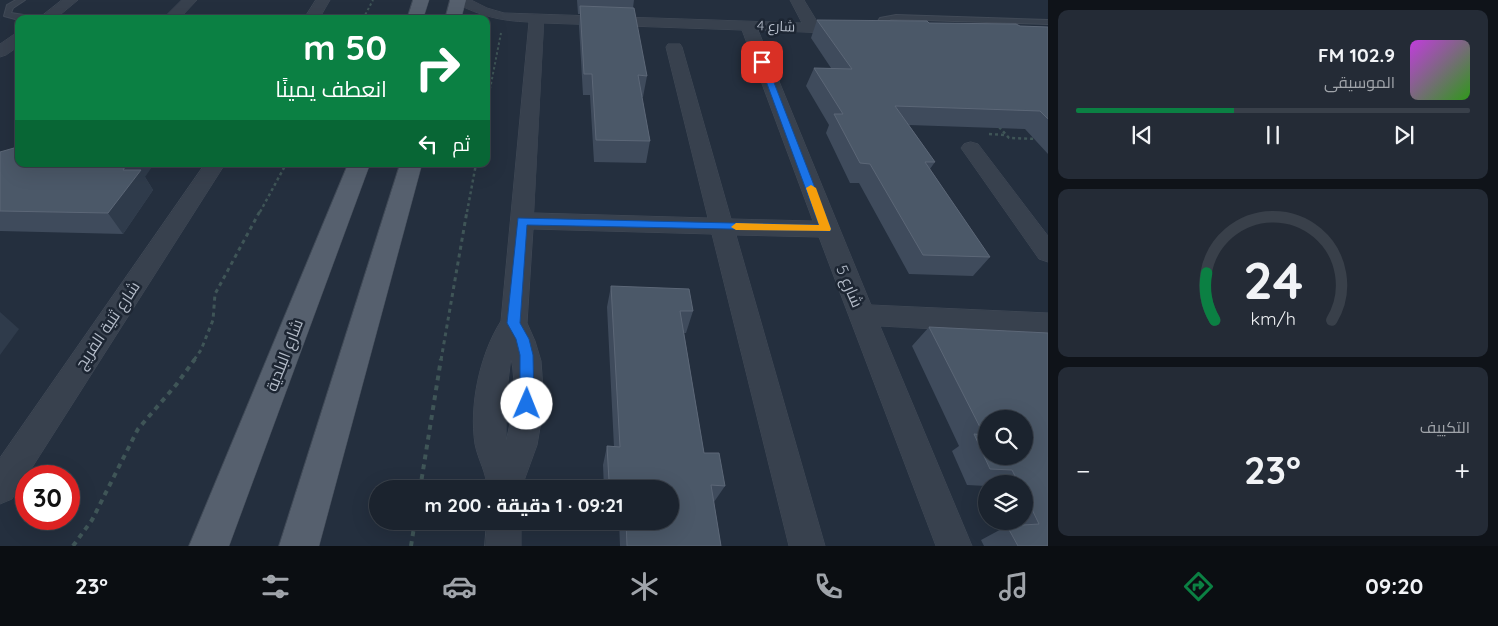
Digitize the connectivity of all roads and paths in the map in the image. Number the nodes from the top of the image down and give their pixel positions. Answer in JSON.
{"nodes":[{"id":1,"x":21,"y":0,"type":"edge"},
{"id":2,"x":71,"y":0,"type":"edge"},
{"id":3,"x":190,"y":0,"type":"edge"},
{"id":4,"x":323,"y":0,"type":"edge"},
{"id":5,"x":373,"y":0,"type":"edge"},
{"id":6,"x":421,"y":0,"type":"edge"},
{"id":7,"x":459,"y":0,"type":"edge"},
{"id":8,"x":527,"y":0,"type":"edge"},
{"id":9,"x":797,"y":0,"type":"edge"},
{"id":10,"x":50,"y":15,"type":"edge"},
{"id":11,"x":174,"y":15,"type":"edge"},
{"id":12,"x":314,"y":15,"type":"edge"},
{"id":13,"x":365,"y":15,"type":"edge"},
{"id":14,"x":416,"y":15,"type":"edge"},
{"id":15,"x":454,"y":15,"type":"edge"},
{"id":16,"x":15,"y":17,"type":"edge"},
{"id":17,"x":504,"y":17,"type":"junction"},
{"id":18,"x":532,"y":18,"type":"junction"},
{"id":19,"x":490,"y":21,"type":"edge"},
{"id":20,"x":1048,"y":22,"type":"edge"},
{"id":21,"x":748,"y":25,"type":"junction"},
{"id":22,"x":812,"y":27,"type":"junction"},
{"id":23,"x":884,"y":30,"type":"junction"},
{"id":24,"x":1048,"y":36,"type":"edge"},
{"id":25,"x":15,"y":41,"type":"edge"},
{"id":26,"x":674,"y":47,"type":"dead end"},
{"id":27,"x":1,"y":50,"type":"edge"},
{"id":28,"x":490,"y":89,"type":"edge"},
{"id":29,"x":999,"y":127,"type":"edge"},
{"id":30,"x":1038,"y":139,"type":"dead end"},
{"id":31,"x":970,"y":148,"type":"dead end"},
{"id":32,"x":213,"y":167,"type":"edge"},
{"id":33,"x":284,"y":167,"type":"edge"},
{"id":34,"x":357,"y":167,"type":"edge"},
{"id":35,"x":410,"y":167,"type":"edge"},
{"id":36,"x":475,"y":167,"type":"edge"},
{"id":37,"x":522,"y":221,"type":"junction"},
{"id":38,"x":722,"y":226,"type":"junction"},
{"id":39,"x":826,"y":229,"type":"junction"},
{"id":40,"x":1048,"y":253,"type":"edge"},
{"id":41,"x":863,"y":315,"type":"junction"},
{"id":42,"x":1048,"y":324,"type":"edge"},
{"id":43,"x":421,"y":480,"type":"edge"},
{"id":44,"x":507,"y":480,"type":"edge"},
{"id":45,"x":0,"y":487,"type":"edge"},
{"id":46,"x":414,"y":530,"type":"edge"},
{"id":47,"x":504,"y":530,"type":"edge"},
{"id":48,"x":73,"y":546,"type":"edge"},
{"id":49,"x":209,"y":546,"type":"edge"},
{"id":50,"x":300,"y":546,"type":"edge"},
{"id":51,"x":411,"y":546,"type":"edge"},
{"id":52,"x":503,"y":546,"type":"edge"},
{"id":53,"x":807,"y":546,"type":"edge"},
{"id":54,"x":954,"y":546,"type":"edge"}],
"edges":[{"from":1,"to":16,"type":"lane"},
{"from":2,"to":10,"type":"street"},
{"from":3,"to":11,"type":"street"},
{"from":4,"to":12,"type":"street"},
{"from":5,"to":13,"type":"path"},
{"from":6,"to":14,"type":"main road"},
{"from":7,"to":15,"type":"main road"},
{"from":7,"to":17,"type":"street","name":"شارع 4"},
{"from":8,"to":18,"type":"street"},
{"from":9,"to":22,"type":"street"},
{"from":17,"to":18,"type":"street","name":"شارع 4"},
{"from":17,"to":19,"type":"street","name":"شارع 4"},
{"from":17,"to":28,"type":"path"},
{"from":18,"to":21,"type":"street","name":"شارع 4"},
{"from":18,"to":37,"type":"street"},
{"from":20,"to":23,"type":"lane"},
{"from":21,"to":22,"type":"street","name":"شارع 4"},
{"from":21,"to":39,"type":"street","name":"شارع 5"},
{"from":22,"to":23,"type":"street","name":"شارع 4"},
{"from":23,"to":24,"type":"street","name":"شارع 4"},
{"from":25,"to":27,"type":"street"},
{"from":26,"to":38,"type":"street"},
{"from":29,"to":30,"type":"path"},
{"from":31,"to":40,"type":"street"},
{"from":32,"to":45,"type":"street","name":"شارع ثنية الفريج"},
{"from":33,"to":48,"type":"path"},
{"from":34,"to":49,"type":"main road","name":"شارع البلدية"},
{"from":35,"to":50,"type":"main road"},
{"from":36,"to":43,"type":"path"},
{"from":37,"to":38,"type":"street"},
{"from":37,"to":44,"type":"street"},
{"from":38,"to":39,"type":"street"},
{"from":38,"to":53,"type":"street"},
{"from":39,"to":41,"type":"street","name":"شارع 5"},
{"from":41,"to":42,"type":"street"},
{"from":41,"to":54,"type":"street","name":"شارع 5"},
{"from":46,"to":51,"type":"path"},
{"from":47,"to":52,"type":"street"}]}
